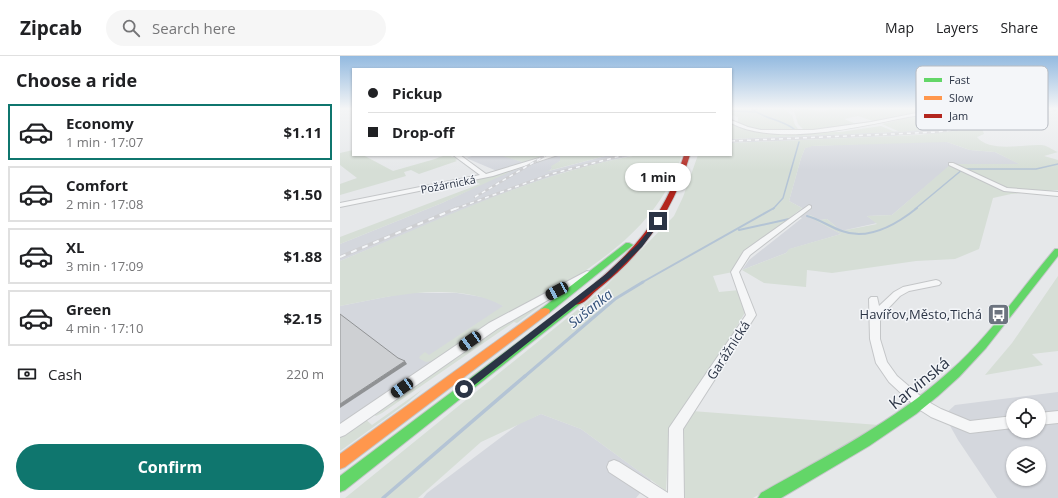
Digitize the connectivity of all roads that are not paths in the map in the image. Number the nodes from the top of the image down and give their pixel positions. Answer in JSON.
{"nodes":[{"id":1,"x":745,"y":129,"type":"edge"},
{"id":2,"x":842,"y":129,"type":"edge"},
{"id":3,"x":552,"y":156,"type":"edge"},
{"id":4,"x":687,"y":156,"type":"edge"},
{"id":5,"x":460,"y":157,"type":"edge"},
{"id":6,"x":953,"y":165,"type":"dead end"},
{"id":7,"x":484,"y":175,"type":"junction"},
{"id":8,"x":1058,"y":194,"type":"edge"},
{"id":9,"x":340,"y":205,"type":"edge"},
{"id":10,"x":809,"y":207,"type":"dead end"},
{"id":11,"x":666,"y":208,"type":"junction"},
{"id":12,"x":1058,"y":251,"type":"edge"},
{"id":13,"x":620,"y":253,"type":"junction"},
{"id":14,"x":936,"y":283,"type":"dead end"},
{"id":15,"x":874,"y":298,"type":"dead end"},
{"id":16,"x":874,"y":317,"type":"junction"},
{"id":17,"x":921,"y":404,"type":"junction"},
{"id":18,"x":1058,"y":417,"type":"edge"},
{"id":19,"x":1046,"y":418,"type":"edge"},
{"id":20,"x":1006,"y":423,"type":"edge"},
{"id":21,"x":340,"y":431,"type":"edge"},
{"id":22,"x":340,"y":462,"type":"edge"},
{"id":23,"x":614,"y":467,"type":"dead end"},
{"id":24,"x":340,"y":485,"type":"edge"},
{"id":25,"x":663,"y":498,"type":"edge"},
{"id":26,"x":676,"y":498,"type":"edge"},
{"id":27,"x":766,"y":498,"type":"edge"}],
"edges":[{"from":1,"to":2,"type":"street"},
{"from":3,"to":7,"type":"street","name":"Požárnická"},
{"from":4,"to":11,"type":"main road"},
{"from":5,"to":7,"type":"street"},
{"from":6,"to":8,"type":"street"},
{"from":7,"to":9,"type":"street","name":"Požárnická"},
{"from":10,"to":26,"type":"street","name":"Garážnická"},
{"from":11,"to":13,"type":"main road"},
{"from":11,"to":24,"type":"main road"},
{"from":12,"to":17,"type":"main road","name":"Karvinská"},
{"from":13,"to":21,"type":"street"},
{"from":13,"to":22,"type":"main road"},
{"from":14,"to":16,"type":"street"},
{"from":15,"to":16,"type":"street"},
{"from":16,"to":17,"type":"street"},
{"from":17,"to":20,"type":"street"},
{"from":17,"to":27,"type":"main road","name":"Karvinská"},
{"from":18,"to":19,"type":"street"},
{"from":23,"to":25,"type":"street"}]}
